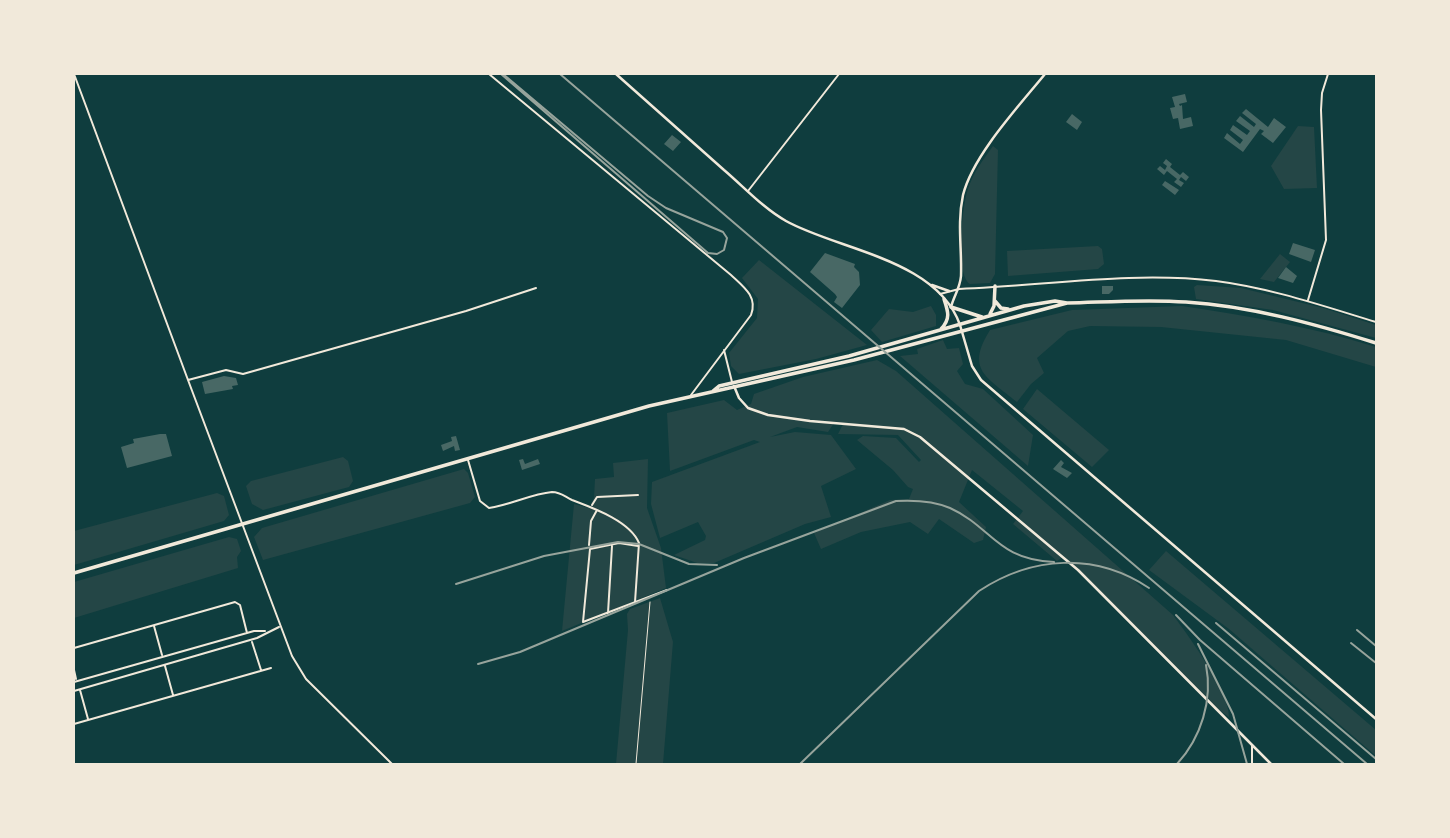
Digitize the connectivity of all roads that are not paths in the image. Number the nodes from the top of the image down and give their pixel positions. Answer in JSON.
{"nodes":[{"id":1,"x":74,"y":74,"type":"edge"},
{"id":2,"x":489,"y":74,"type":"edge"},
{"id":3,"x":617,"y":74,"type":"edge"},
{"id":4,"x":839,"y":74,"type":"edge"},
{"id":5,"x":1045,"y":74,"type":"edge"},
{"id":6,"x":1328,"y":74,"type":"edge"},
{"id":7,"x":1366,"y":74,"type":"edge"},
{"id":8,"x":1377,"y":74,"type":"edge"},
{"id":9,"x":748,"y":191,"type":"junction"},
{"id":10,"x":925,"y":282,"type":"junction"},
{"id":11,"x":995,"y":286,"type":"junction"},
{"id":12,"x":537,"y":289,"type":"dead end"},
{"id":13,"x":959,"y":289,"type":"junction"},
{"id":14,"x":948,"y":291,"type":"junction"},
{"id":15,"x":939,"y":295,"type":"junction"},
{"id":16,"x":944,"y":299,"type":"junction"},
{"id":17,"x":994,"y":299,"type":"junction"},
{"id":18,"x":1308,"y":301,"type":"junction"},
{"id":19,"x":1067,"y":303,"type":"junction"},
{"id":20,"x":951,"y":307,"type":"junction"},
{"id":21,"x":1014,"y":309,"type":"junction"},
{"id":22,"x":987,"y":316,"type":"junction"},
{"id":23,"x":1377,"y":322,"type":"edge"},
{"id":24,"x":960,"y":325,"type":"junction"},
{"id":25,"x":939,"y":331,"type":"junction"},
{"id":26,"x":962,"y":331,"type":"junction"},
{"id":27,"x":909,"y":343,"type":"junction"},
{"id":28,"x":1377,"y":343,"type":"edge"},
{"id":29,"x":724,"y":349,"type":"junction"},
{"id":30,"x":188,"y":380,"type":"junction"},
{"id":31,"x":733,"y":383,"type":"junction"},
{"id":32,"x":735,"y":389,"type":"junction"},
{"id":33,"x":713,"y":391,"type":"junction"},
{"id":34,"x":689,"y":396,"type":"junction"},
{"id":35,"x":467,"y":459,"type":"junction"},
{"id":36,"x":638,"y":495,"type":"dead end"},
{"id":37,"x":592,"y":506,"type":"junction"},
{"id":38,"x":598,"y":509,"type":"junction"},
{"id":39,"x":243,"y":523,"type":"junction"},
{"id":40,"x":589,"y":545,"type":"dead end"},
{"id":41,"x":612,"y":545,"type":"dead end"},
{"id":42,"x":639,"y":546,"type":"junction"},
{"id":43,"x":74,"y":573,"type":"edge"},
{"id":44,"x":667,"y":590,"type":"dead end"},
{"id":45,"x":635,"y":602,"type":"junction"},
{"id":46,"x":650,"y":602,"type":"dead end"},
{"id":47,"x":608,"y":613,"type":"junction"},
{"id":48,"x":154,"y":625,"type":"junction"},
{"id":49,"x":281,"y":626,"type":"junction"},
{"id":50,"x":266,"y":632,"type":"junction"},
{"id":51,"x":247,"y":633,"type":"junction"},
{"id":52,"x":251,"y":640,"type":"junction"},
{"id":53,"x":74,"y":648,"type":"edge"},
{"id":54,"x":162,"y":656,"type":"junction"},
{"id":55,"x":165,"y":664,"type":"junction"},
{"id":56,"x":271,"y":668,"type":"dead end"},
{"id":57,"x":74,"y":670,"type":"edge"},
{"id":58,"x":261,"y":671,"type":"junction"},
{"id":59,"x":75,"y":682,"type":"edge"},
{"id":60,"x":79,"y":689,"type":"junction"},
{"id":61,"x":74,"y":691,"type":"edge"},
{"id":62,"x":173,"y":696,"type":"junction"},
{"id":63,"x":1377,"y":719,"type":"edge"},
{"id":64,"x":88,"y":720,"type":"junction"},
{"id":65,"x":74,"y":724,"type":"edge"},
{"id":66,"x":1252,"y":744,"type":"junction"},
{"id":67,"x":392,"y":765,"type":"edge"},
{"id":68,"x":636,"y":765,"type":"edge"},
{"id":69,"x":1252,"y":765,"type":"edge"},
{"id":70,"x":1271,"y":765,"type":"edge"}],
"edges":[{"from":1,"to":30,"type":"street"},
{"from":2,"to":29,"type":"street"},
{"from":3,"to":9,"type":"main road"},
{"from":4,"to":9,"type":"street"},
{"from":5,"to":13,"type":"main road"},
{"from":6,"to":18,"type":"street"},
{"from":7,"to":8,"type":"street"},
{"from":9,"to":10,"type":"main road"},
{"from":10,"to":14,"type":"main road"},
{"from":10,"to":15,"type":"main road"},
{"from":11,"to":13,"type":"street"},
{"from":11,"to":17,"type":"highway"},
{"from":11,"to":18,"type":"street"},
{"from":12,"to":30,"type":"street"},
{"from":13,"to":14,"type":"street"},
{"from":13,"to":20,"type":"main road"},
{"from":14,"to":15,"type":"street"},
{"from":15,"to":16,"type":"main road"},
{"from":16,"to":20,"type":"main road"},
{"from":16,"to":25,"type":"highway"},
{"from":17,"to":21,"type":"highway"},
{"from":17,"to":22,"type":"highway"},
{"from":18,"to":23,"type":"street"},
{"from":19,"to":21,"type":"highway"},
{"from":19,"to":26,"type":"highway"},
{"from":19,"to":28,"type":"highway"},
{"from":20,"to":22,"type":"highway"},
{"from":20,"to":24,"type":"main road"},
{"from":21,"to":22,"type":"highway"},
{"from":22,"to":24,"type":"highway"},
{"from":24,"to":25,"type":"highway"},
{"from":24,"to":26,"type":"main road"},
{"from":25,"to":27,"type":"highway"},
{"from":26,"to":27,"type":"highway"},
{"from":26,"to":63,"type":"main road"},
{"from":27,"to":31,"type":"highway"},
{"from":27,"to":32,"type":"highway"},
{"from":29,"to":31,"type":"street"},
{"from":29,"to":34,"type":"street"},
{"from":30,"to":39,"type":"street"},
{"from":31,"to":32,"type":"main road"},
{"from":31,"to":33,"type":"highway"},
{"from":32,"to":33,"type":"highway"},
{"from":32,"to":66,"type":"main road"},
{"from":33,"to":34,"type":"highway"},
{"from":34,"to":35,"type":"highway"},
{"from":35,"to":37,"type":"street"},
{"from":35,"to":39,"type":"highway"},
{"from":36,"to":37,"type":"street"},
{"from":37,"to":38,"type":"street"},
{"from":38,"to":40,"type":"street"},
{"from":38,"to":42,"type":"street"},
{"from":39,"to":43,"type":"highway"},
{"from":39,"to":49,"type":"street"},
{"from":41,"to":47,"type":"street"},
{"from":42,"to":45,"type":"street"},
{"from":42,"to":47,"type":"street"},
{"from":44,"to":45,"type":"street"},
{"from":45,"to":47,"type":"street"},
{"from":46,"to":68,"type":"lane"},
{"from":48,"to":51,"type":"street"},
{"from":48,"to":53,"type":"street"},
{"from":48,"to":54,"type":"street"},
{"from":49,"to":50,"type":"street"},
{"from":49,"to":67,"type":"street"},
{"from":50,"to":51,"type":"street"},
{"from":50,"to":52,"type":"street"},
{"from":51,"to":54,"type":"street"},
{"from":52,"to":55,"type":"street"},
{"from":52,"to":58,"type":"street"},
{"from":54,"to":59,"type":"street"},
{"from":55,"to":60,"type":"street"},
{"from":55,"to":62,"type":"street"},
{"from":56,"to":58,"type":"street"},
{"from":57,"to":59,"type":"street"},
{"from":58,"to":62,"type":"street"},
{"from":60,"to":61,"type":"street"},
{"from":60,"to":64,"type":"street"},
{"from":62,"to":64,"type":"street"},
{"from":64,"to":65,"type":"street"},
{"from":66,"to":69,"type":"street"},
{"from":66,"to":70,"type":"main road"}]}
